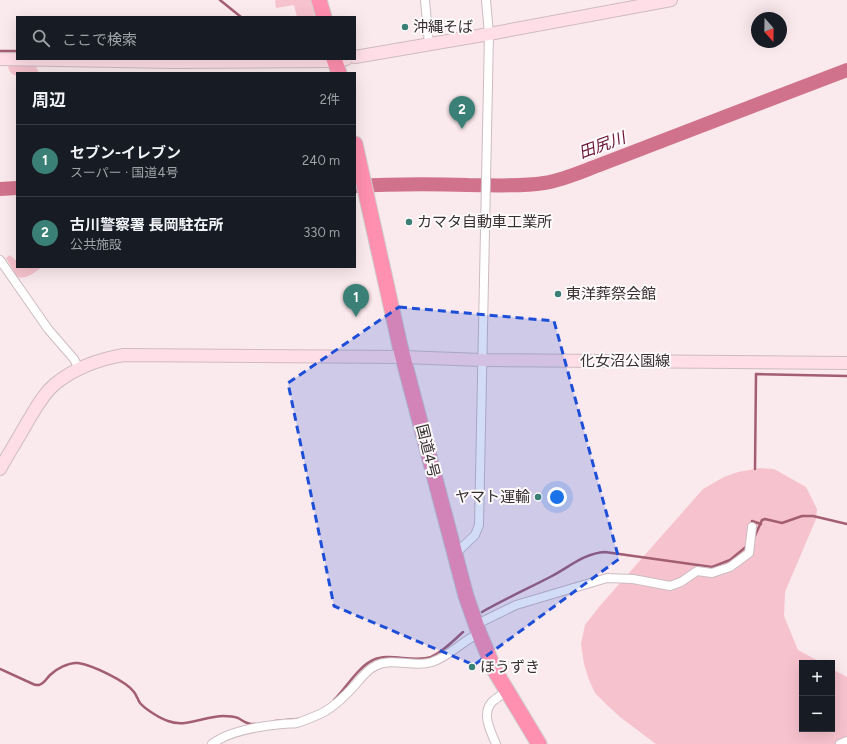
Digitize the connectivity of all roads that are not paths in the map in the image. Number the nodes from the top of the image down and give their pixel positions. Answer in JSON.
{"nodes":[{"id":1,"x":319,"y":0,"type":"edge"},
{"id":2,"x":425,"y":0,"type":"edge"},
{"id":3,"x":486,"y":0,"type":"edge"},
{"id":4,"x":671,"y":0,"type":"edge"},
{"id":5,"x":324,"y":16,"type":"edge"},
{"id":6,"x":489,"y":34,"type":"junction"},
{"id":7,"x":429,"y":45,"type":"junction"},
{"id":8,"x":356,"y":58,"type":"edge"},
{"id":9,"x":0,"y":60,"type":"edge"},
{"id":10,"x":338,"y":63,"type":"edge"},
{"id":11,"x":356,"y":149,"type":"edge"},
{"id":12,"x":0,"y":260,"type":"edge"},
{"id":13,"x":403,"y":357,"type":"junction"},
{"id":14,"x":482,"y":360,"type":"junction"},
{"id":15,"x":847,"y":363,"type":"edge"},
{"id":16,"x":79,"y":369,"type":"junction"},
{"id":17,"x":0,"y":469,"type":"edge"},
{"id":18,"x":752,"y":527,"type":"dead end"},
{"id":19,"x":454,"y":555,"type":"junction"},
{"id":20,"x":477,"y":629,"type":"junction"},
{"id":21,"x":507,"y":691,"type":"junction"},
{"id":22,"x":847,"y":741,"type":"edge"},
{"id":23,"x":212,"y":744,"type":"edge"},
{"id":24,"x":496,"y":744,"type":"edge"},
{"id":25,"x":539,"y":744,"type":"edge"},
{"id":26,"x":840,"y":744,"type":"edge"}],
"edges":[{"from":1,"to":5,"type":"highway"},
{"from":2,"to":7,"type":"street"},
{"from":3,"to":6,"type":"street"},
{"from":4,"to":6,"type":"street"},
{"from":6,"to":7,"type":"street"},
{"from":6,"to":14,"type":"street"},
{"from":7,"to":8,"type":"street"},
{"from":9,"to":10,"type":"street"},
{"from":11,"to":13,"type":"highway","name":"国道4号"},
{"from":12,"to":16,"type":"street"},
{"from":13,"to":14,"type":"street","name":"化女沼公園線"},
{"from":13,"to":16,"type":"street","name":"化女沼公園線"},
{"from":13,"to":19,"type":"highway","name":"国道4号"},
{"from":14,"to":15,"type":"street","name":"化女沼公園線"},
{"from":14,"to":19,"type":"street"},
{"from":16,"to":17,"type":"street","name":"化女沼公園線"},
{"from":18,"to":20,"type":"street"},
{"from":19,"to":20,"type":"highway","name":"国道4号"},
{"from":20,"to":21,"type":"highway","name":"国道4号"},
{"from":20,"to":23,"type":"street"},
{"from":21,"to":24,"type":"street"},
{"from":21,"to":25,"type":"highway","name":"国道4号"},
{"from":22,"to":26,"type":"street"}]}
